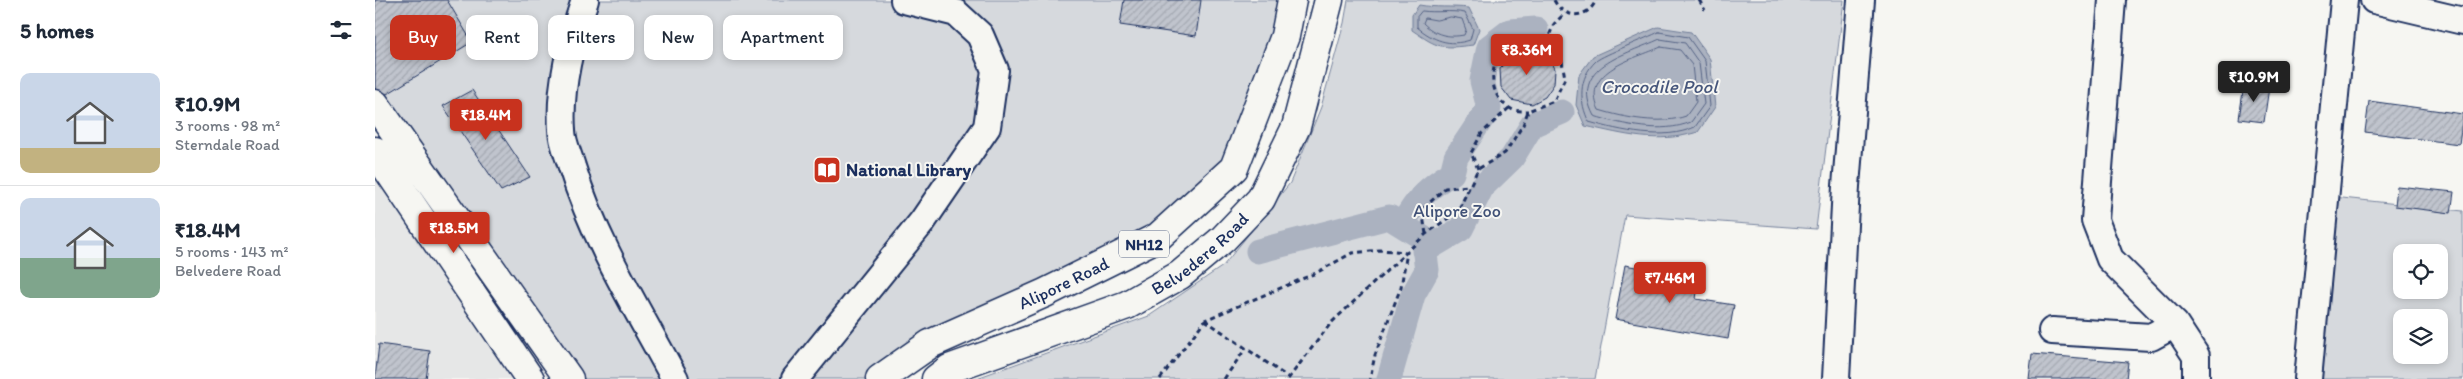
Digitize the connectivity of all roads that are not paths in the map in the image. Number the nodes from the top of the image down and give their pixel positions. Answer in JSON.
{"nodes":[{"id":1,"x":585,"y":0,"type":"edge"},
{"id":2,"x":905,"y":0,"type":"edge"},
{"id":3,"x":1292,"y":0,"type":"edge"},
{"id":4,"x":1329,"y":0,"type":"edge"},
{"id":5,"x":1861,"y":0,"type":"edge"},
{"id":6,"x":2112,"y":0,"type":"edge"},
{"id":7,"x":2344,"y":0,"type":"edge"},
{"id":8,"x":2374,"y":0,"type":"edge"},
{"id":9,"x":959,"y":6,"type":"edge"},
{"id":10,"x":2463,"y":21,"type":"edge"},
{"id":11,"x":375,"y":104,"type":"edge"},
{"id":12,"x":375,"y":151,"type":"edge"},
{"id":13,"x":2175,"y":324,"type":"junction"},
{"id":14,"x":2052,"y":330,"type":"dead end"},
{"id":15,"x":530,"y":379,"type":"edge"},
{"id":16,"x":569,"y":379,"type":"edge"},
{"id":17,"x":675,"y":379,"type":"edge"},
{"id":18,"x":795,"y":379,"type":"edge"},
{"id":19,"x":880,"y":379,"type":"edge"},
{"id":20,"x":936,"y":379,"type":"edge"},
{"id":21,"x":1836,"y":379,"type":"edge"},
{"id":22,"x":2196,"y":379,"type":"edge"},
{"id":23,"x":2308,"y":379,"type":"edge"}],
"edges":[{"from":1,"to":17,"type":"street"},
{"from":2,"to":9,"type":"street"},
{"from":3,"to":19,"type":"main road","name":"Alipore Road","number":"NH12"},
{"from":4,"to":20,"type":"main road","name":"Belvedere Road","number":"NH12"},
{"from":5,"to":21,"type":"street"},
{"from":6,"to":13,"type":"street"},
{"from":7,"to":23,"type":"street"},
{"from":8,"to":10,"type":"street"},
{"from":9,"to":18,"type":"street"},
{"from":11,"to":16,"type":"main road"},
{"from":12,"to":15,"type":"main road"},
{"from":13,"to":14,"type":"street"},
{"from":13,"to":22,"type":"street"}]}
